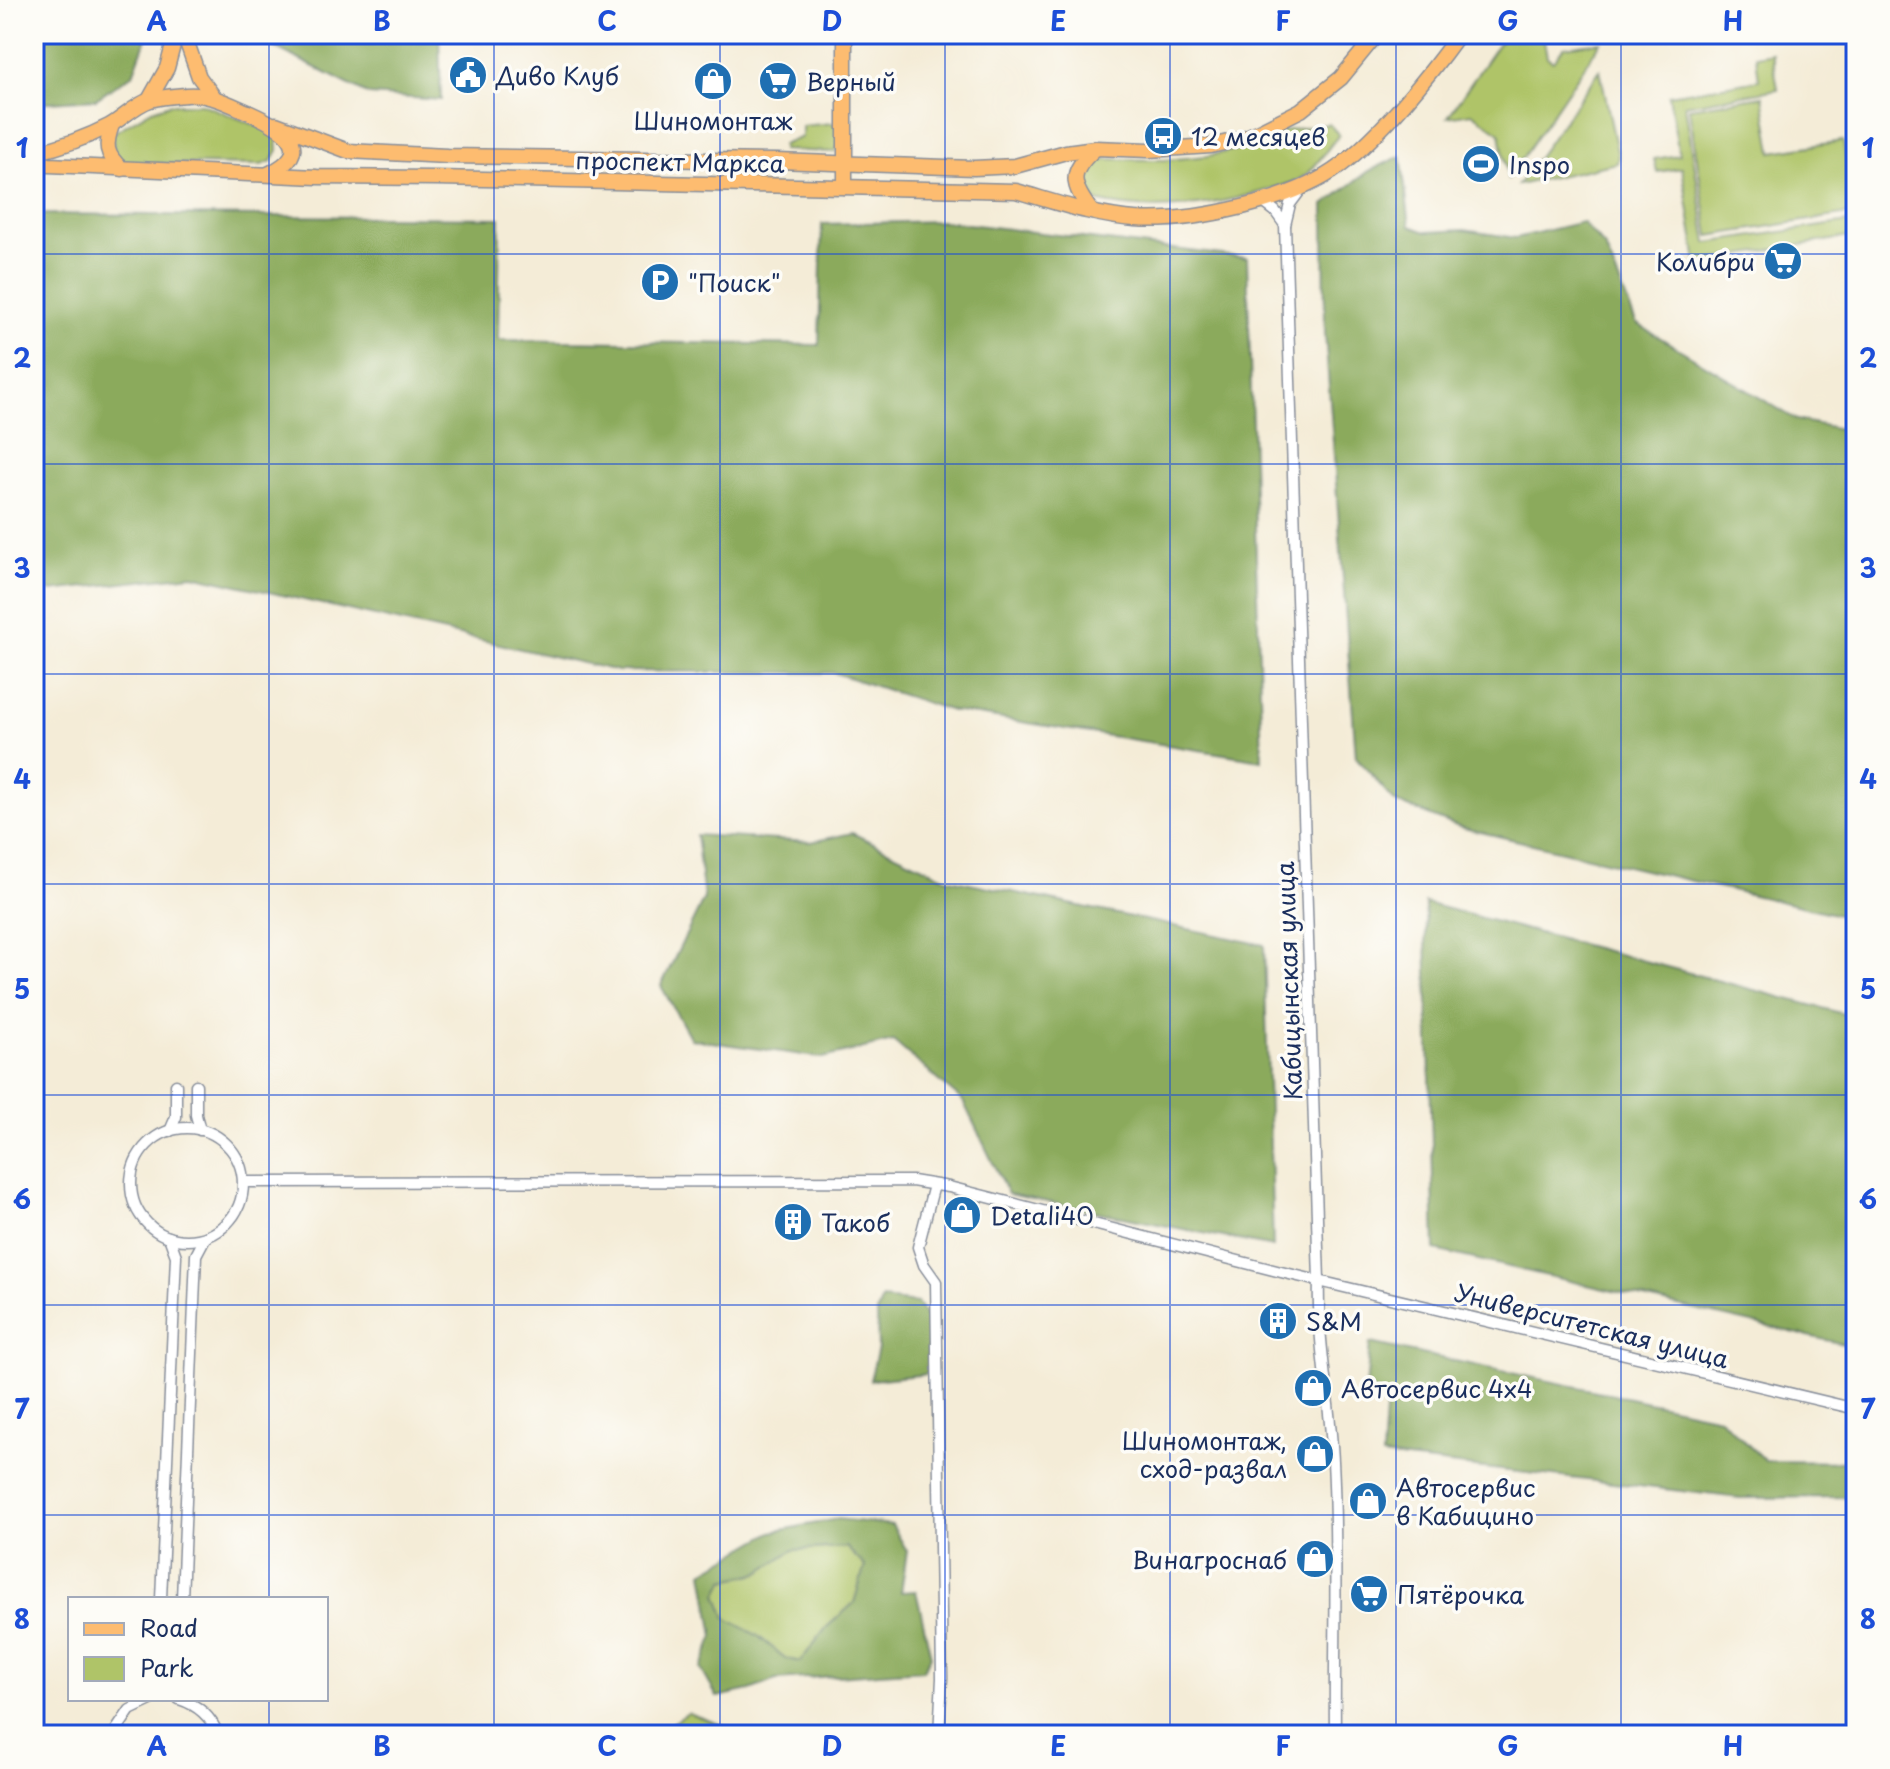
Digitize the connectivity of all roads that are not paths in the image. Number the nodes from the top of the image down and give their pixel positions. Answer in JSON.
{"nodes":[{"id":1,"x":176,"y":34,"type":"edge"},
{"id":2,"x":184,"y":34,"type":"edge"},
{"id":3,"x":845,"y":34,"type":"edge"},
{"id":4,"x":1377,"y":34,"type":"edge"},
{"id":5,"x":1459,"y":34,"type":"edge"},
{"id":6,"x":214,"y":97,"type":"junction"},
{"id":7,"x":149,"y":100,"type":"junction"},
{"id":8,"x":276,"y":124,"type":"junction"},
{"id":9,"x":112,"y":125,"type":"junction"},
{"id":10,"x":1095,"y":148,"type":"junction"},
{"id":11,"x":34,"y":153,"type":"edge"},
{"id":12,"x":34,"y":161,"type":"edge"},
{"id":13,"x":846,"y":163,"type":"junction"},
{"id":14,"x":122,"y":169,"type":"junction"},
{"id":15,"x":264,"y":176,"type":"junction"},
{"id":16,"x":845,"y":187,"type":"junction"},
{"id":17,"x":1302,"y":188,"type":"junction"},
{"id":18,"x":1262,"y":201,"type":"junction"},
{"id":19,"x":1092,"y":212,"type":"junction"},
{"id":20,"x":1285,"y":225,"type":"junction"},
{"id":21,"x":176,"y":1085,"type":"dead end"},
{"id":22,"x":196,"y":1085,"type":"dead end"},
{"id":23,"x":200,"y":1130,"type":"junction"},
{"id":24,"x":170,"y":1131,"type":"junction"},
{"id":25,"x":244,"y":1182,"type":"junction"},
{"id":26,"x":934,"y":1185,"type":"junction"},
{"id":27,"x":169,"y":1237,"type":"junction"},
{"id":28,"x":205,"y":1238,"type":"junction"},
{"id":29,"x":1319,"y":1280,"type":"junction"},
{"id":30,"x":1856,"y":1409,"type":"edge"},
{"id":31,"x":161,"y":1597,"type":"edge"},
{"id":32,"x":182,"y":1597,"type":"edge"},
{"id":33,"x":141,"y":1702,"type":"edge"},
{"id":34,"x":194,"y":1703,"type":"edge"},
{"id":35,"x":113,"y":1735,"type":"edge"},
{"id":36,"x":218,"y":1735,"type":"edge"},
{"id":37,"x":939,"y":1735,"type":"edge"},
{"id":38,"x":1335,"y":1735,"type":"edge"}],
"edges":[{"from":1,"to":7,"type":"main road"},
{"from":2,"to":6,"type":"main road"},
{"from":3,"to":13,"type":"main road"},
{"from":4,"to":10,"type":"main road","name":"проспект Маркса"},
{"from":5,"to":17,"type":"main road","name":"проспект Маркса"},
{"from":6,"to":7,"type":"main road"},
{"from":6,"to":8,"type":"main road","name":"проспект Маркса"},
{"from":7,"to":9,"type":"main road"},
{"from":8,"to":13,"type":"main road","name":"проспект Маркса"},
{"from":8,"to":15,"type":"main road"},
{"from":9,"to":11,"type":"main road"},
{"from":9,"to":14,"type":"main road"},
{"from":10,"to":13,"type":"main road","name":"проспект Маркса"},
{"from":10,"to":19,"type":"main road"},
{"from":12,"to":14,"type":"main road","name":"проспект Маркса"},
{"from":13,"to":16,"type":"main road"},
{"from":14,"to":15,"type":"main road","name":"проспект Маркса"},
{"from":15,"to":16,"type":"main road","name":"проспект Маркса"},
{"from":16,"to":19,"type":"main road","name":"проспект Маркса"},
{"from":17,"to":18,"type":"main road","name":"проспект Маркса"},
{"from":17,"to":20,"type":"street"},
{"from":18,"to":19,"type":"main road","name":"проспект Маркса"},
{"from":18,"to":20,"type":"street"},
{"from":20,"to":29,"type":"street","name":"Кабицынская улица"},
{"from":21,"to":24,"type":"street"},
{"from":22,"to":23,"type":"street"},
{"from":23,"to":24,"type":"street"},
{"from":23,"to":25,"type":"street"},
{"from":24,"to":27,"type":"street"},
{"from":25,"to":26,"type":"street","name":"Университетская улица"},
{"from":25,"to":28,"type":"street"},
{"from":26,"to":29,"type":"street","name":"Университетская улица"},
{"from":26,"to":37,"type":"street"},
{"from":27,"to":28,"type":"street"},
{"from":27,"to":31,"type":"street"},
{"from":28,"to":32,"type":"street"},
{"from":29,"to":30,"type":"street","name":"Университетская улица"},
{"from":29,"to":38,"type":"street","name":"Кабицынская улица"},
{"from":33,"to":35,"type":"street"},
{"from":34,"to":36,"type":"street"}]}
